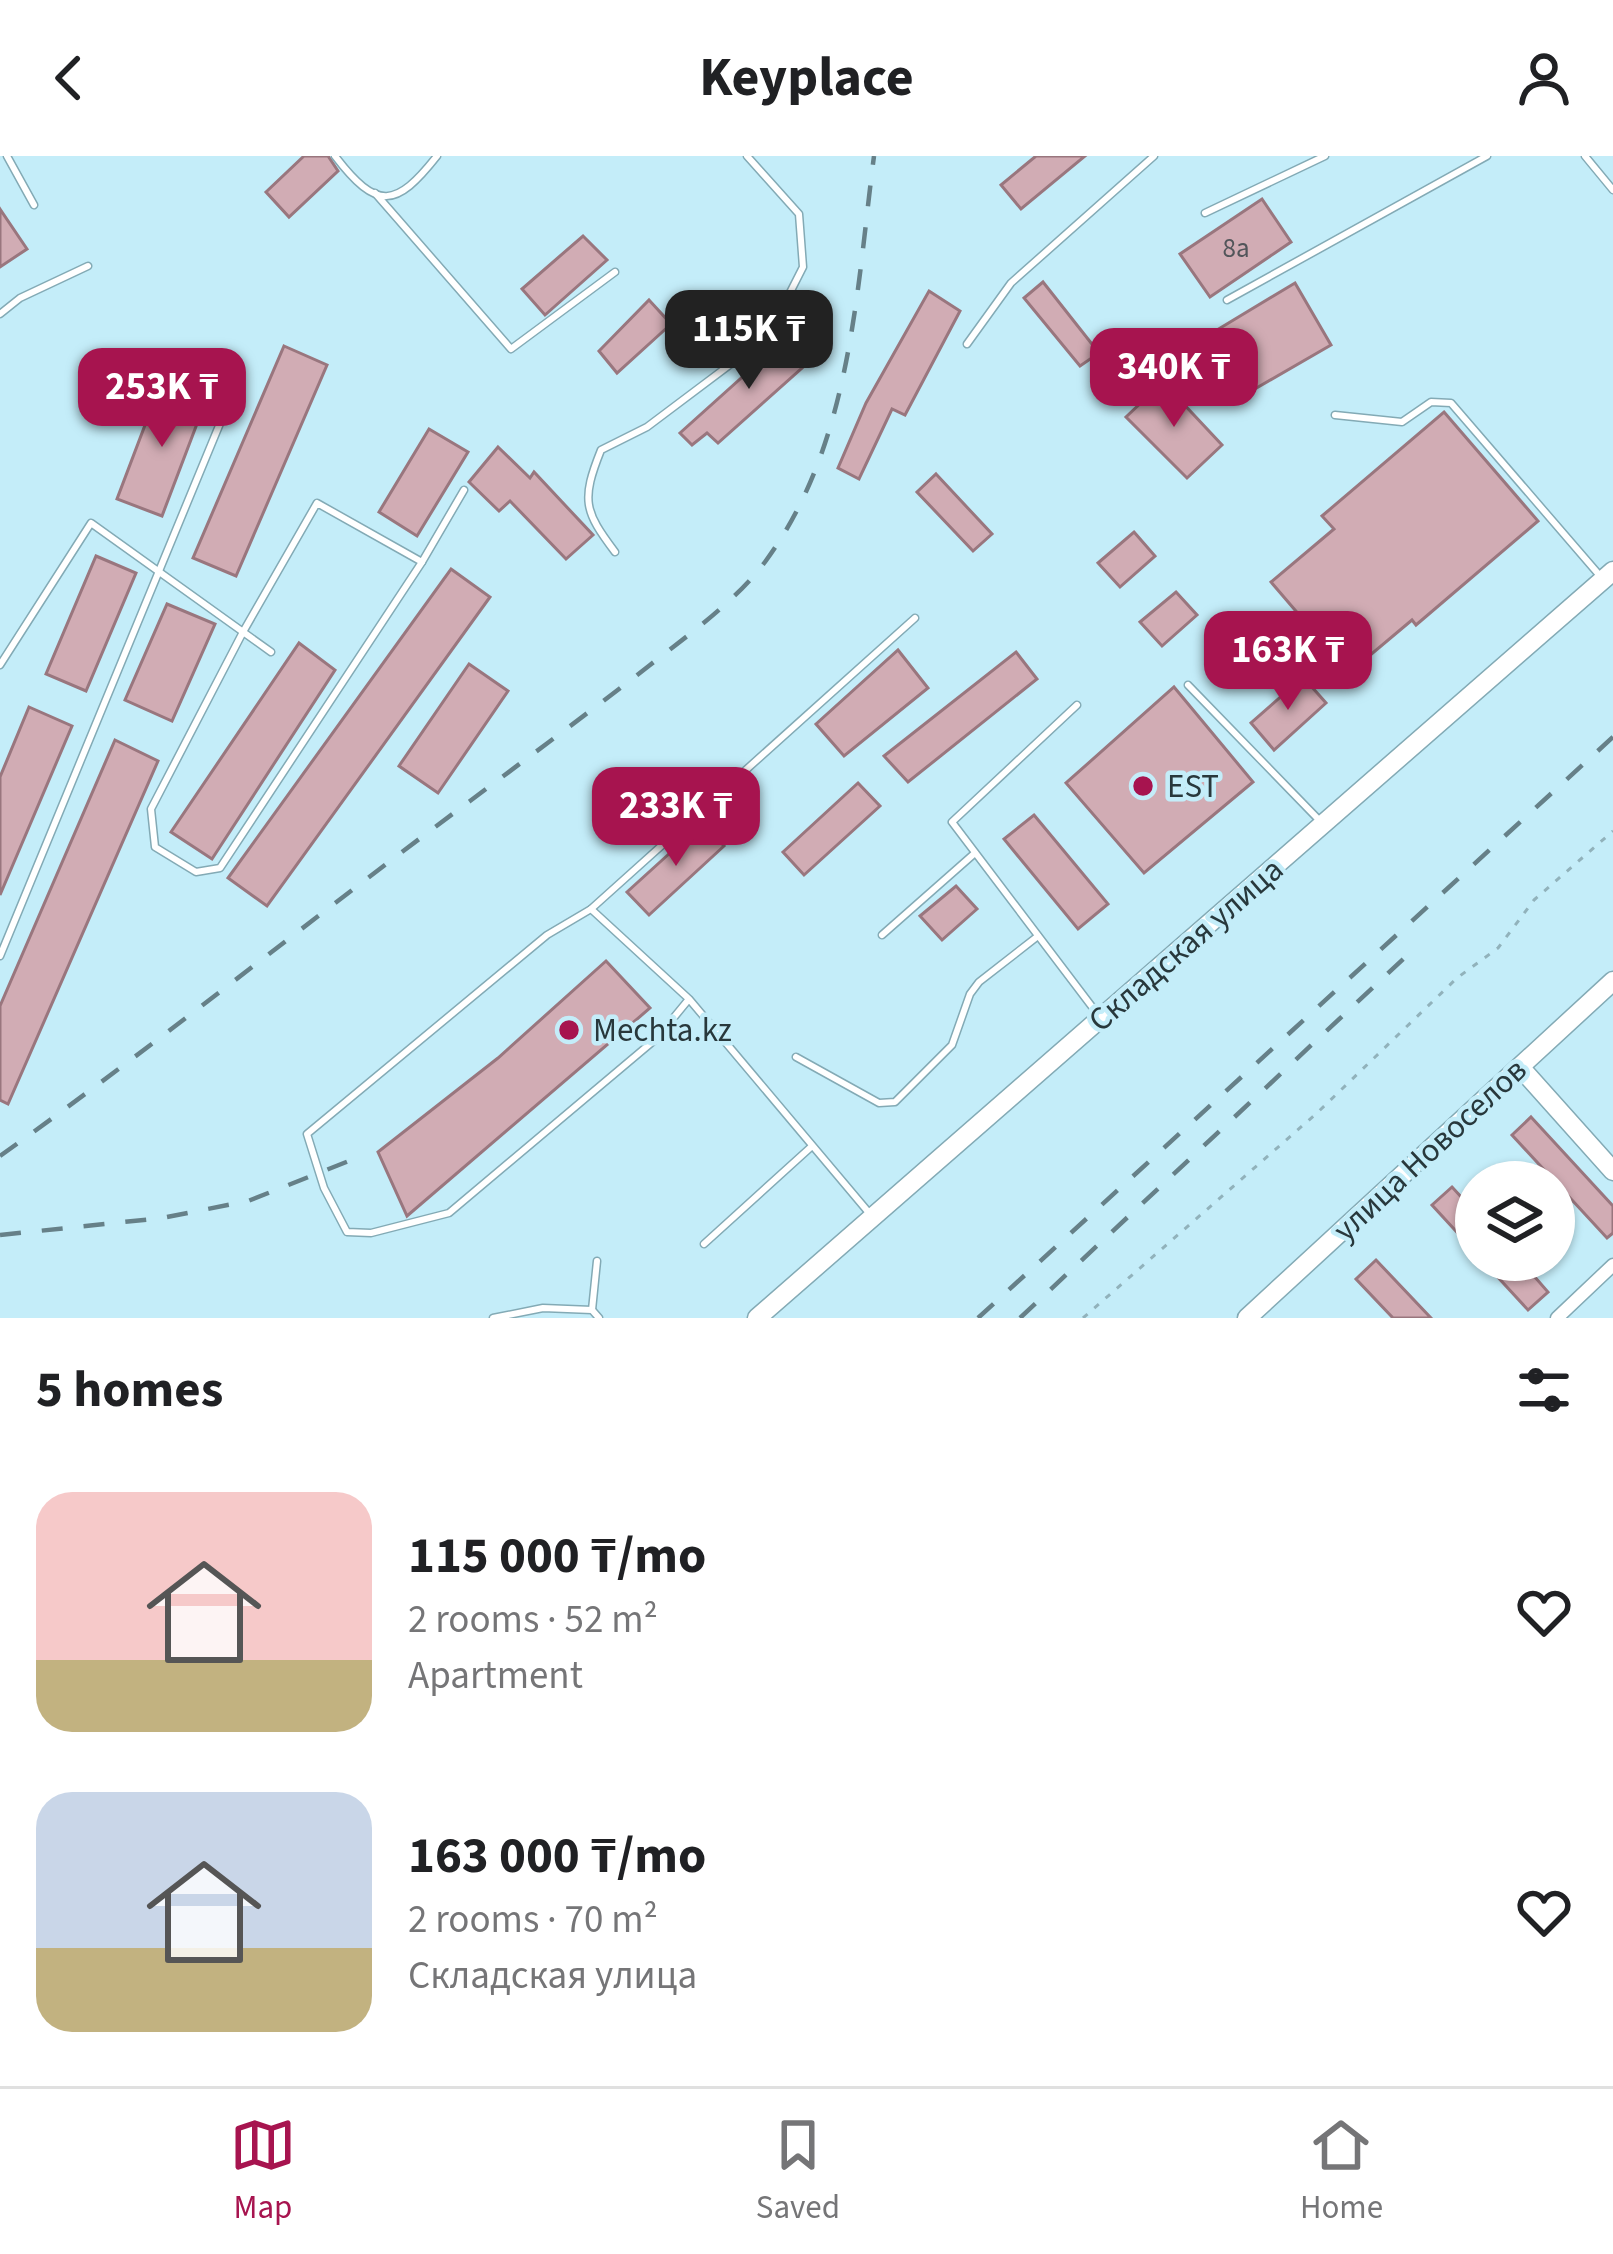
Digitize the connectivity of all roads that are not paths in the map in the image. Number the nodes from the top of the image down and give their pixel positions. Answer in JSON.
{"nodes":[{"id":1,"x":7,"y":156,"type":"edge"},
{"id":2,"x":335,"y":156,"type":"edge"},
{"id":3,"x":436,"y":156,"type":"edge"},
{"id":4,"x":747,"y":156,"type":"edge"},
{"id":5,"x":1154,"y":156,"type":"edge"},
{"id":6,"x":1325,"y":156,"type":"edge"},
{"id":7,"x":1487,"y":156,"type":"edge"},
{"id":8,"x":1586,"y":156,"type":"edge"},
{"id":9,"x":1613,"y":190,"type":"edge"},
{"id":10,"x":375,"y":193,"type":"junction"},
{"id":11,"x":34,"y":205,"type":"dead end"},
{"id":12,"x":1205,"y":213,"type":"dead end"},
{"id":13,"x":88,"y":266,"type":"dead end"},
{"id":14,"x":615,"y":272,"type":"dead end"},
{"id":15,"x":1227,"y":300,"type":"dead end"},
{"id":16,"x":0,"y":314,"type":"edge"},
{"id":17,"x":967,"y":344,"type":"dead end"},
{"id":18,"x":228,"y":404,"type":"dead end"},
{"id":19,"x":1335,"y":415,"type":"dead end"},
{"id":20,"x":464,"y":490,"type":"dead end"},
{"id":21,"x":615,"y":552,"type":"dead end"},
{"id":22,"x":422,"y":562,"type":"junction"},
{"id":23,"x":156,"y":570,"type":"junction"},
{"id":24,"x":1608,"y":575,"type":"edge"},
{"id":25,"x":915,"y":618,"type":"dead end"},
{"id":26,"x":243,"y":632,"type":"junction"},
{"id":27,"x":271,"y":652,"type":"dead end"},
{"id":28,"x":0,"y":665,"type":"edge"},
{"id":29,"x":1187,"y":685,"type":"dead end"},
{"id":30,"x":1077,"y":705,"type":"dead end"},
{"id":31,"x":1324,"y":825,"type":"junction"},
{"id":32,"x":975,"y":853,"type":"junction"},
{"id":33,"x":592,"y":909,"type":"junction"},
{"id":34,"x":882,"y":935,"type":"dead end"},
{"id":35,"x":1038,"y":936,"type":"junction"},
{"id":36,"x":0,"y":956,"type":"edge"},
{"id":37,"x":1613,"y":981,"type":"edge"},
{"id":38,"x":689,"y":999,"type":"junction"},
{"id":39,"x":1101,"y":1019,"type":"junction"},
{"id":40,"x":796,"y":1057,"type":"dead end"},
{"id":41,"x":1520,"y":1067,"type":"junction"},
{"id":42,"x":811,"y":1147,"type":"junction"},
{"id":43,"x":1613,"y":1171,"type":"edge"},
{"id":44,"x":873,"y":1216,"type":"junction"},
{"id":45,"x":704,"y":1244,"type":"dead end"},
{"id":46,"x":597,"y":1261,"type":"dead end"},
{"id":47,"x":1613,"y":1265,"type":"edge"},
{"id":48,"x":592,"y":1310,"type":"junction"},
{"id":49,"x":493,"y":1318,"type":"edge"},
{"id":50,"x":599,"y":1318,"type":"edge"},
{"id":51,"x":757,"y":1318,"type":"edge"},
{"id":52,"x":1247,"y":1318,"type":"edge"},
{"id":53,"x":1557,"y":1318,"type":"edge"}],
"edges":[{"from":1,"to":11,"type":"lane"},
{"from":2,"to":10,"type":"lane"},
{"from":3,"to":10,"type":"lane"},
{"from":4,"to":21,"type":"lane"},
{"from":5,"to":17,"type":"lane"},
{"from":6,"to":12,"type":"lane"},
{"from":7,"to":15,"type":"lane"},
{"from":8,"to":9,"type":"lane"},
{"from":10,"to":14,"type":"lane"},
{"from":13,"to":16,"type":"lane"},
{"from":18,"to":23,"type":"lane"},
{"from":19,"to":24,"type":"lane"},
{"from":20,"to":22,"type":"lane"},
{"from":22,"to":26,"type":"lane"},
{"from":22,"to":26,"type":"lane"},
{"from":23,"to":26,"type":"lane"},
{"from":23,"to":28,"type":"lane"},
{"from":23,"to":36,"type":"lane"},
{"from":24,"to":31,"type":"main road","name":"Складская улица"},
{"from":25,"to":33,"type":"lane"},
{"from":26,"to":27,"type":"lane"},
{"from":29,"to":31,"type":"lane"},
{"from":30,"to":32,"type":"lane"},
{"from":31,"to":39,"type":"main road","name":"Складская улица"},
{"from":32,"to":34,"type":"lane"},
{"from":32,"to":35,"type":"lane"},
{"from":33,"to":38,"type":"lane"},
{"from":33,"to":38,"type":"lane"},
{"from":35,"to":39,"type":"lane"},
{"from":35,"to":40,"type":"lane"},
{"from":37,"to":41,"type":"main road","name":"улица Новоселов"},
{"from":38,"to":42,"type":"lane"},
{"from":39,"to":44,"type":"main road","name":"Складская улица"},
{"from":41,"to":43,"type":"main road"},
{"from":41,"to":52,"type":"main road","name":"улица Новоселов"},
{"from":42,"to":44,"type":"lane"},
{"from":42,"to":45,"type":"lane"},
{"from":44,"to":51,"type":"main road","name":"Складская улица"},
{"from":46,"to":48,"type":"lane"},
{"from":47,"to":53,"type":"street"},
{"from":48,"to":49,"type":"lane"},
{"from":48,"to":50,"type":"lane"}]}
